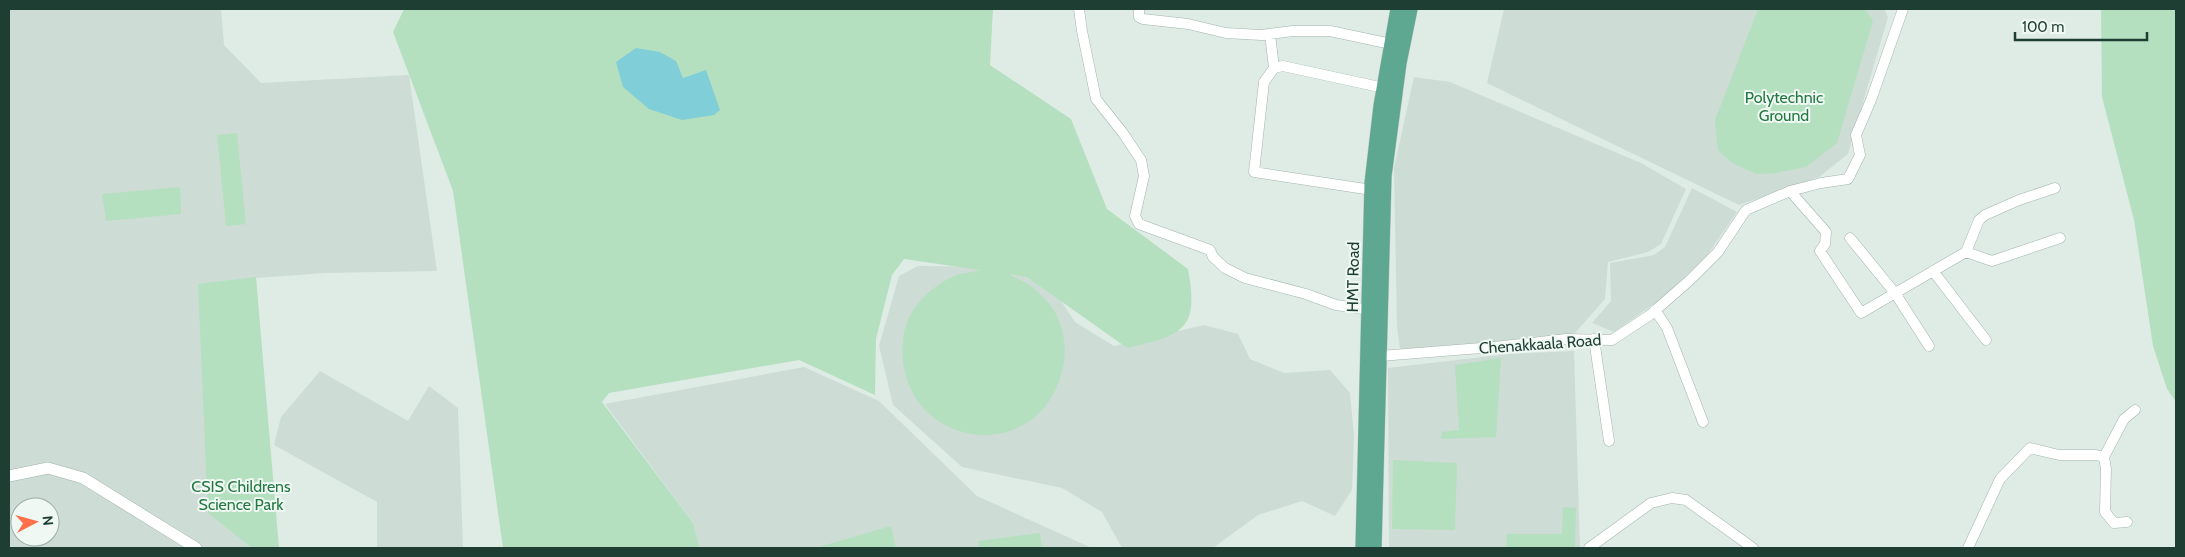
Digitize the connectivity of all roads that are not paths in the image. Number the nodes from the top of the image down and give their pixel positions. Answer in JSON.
{"nodes":[{"id":1,"x":1079,"y":9,"type":"edge"},
{"id":2,"x":1139,"y":9,"type":"edge"},
{"id":3,"x":1398,"y":9,"type":"edge"},
{"id":4,"x":1410,"y":9,"type":"edge"},
{"id":5,"x":1903,"y":9,"type":"edge"},
{"id":6,"x":1270,"y":34,"type":"junction"},
{"id":7,"x":1391,"y":44,"type":"junction"},
{"id":8,"x":1274,"y":68,"type":"junction"},
{"id":9,"x":1384,"y":88,"type":"junction"},
{"id":10,"x":2055,"y":188,"type":"dead end"},
{"id":11,"x":1372,"y":190,"type":"junction"},
{"id":12,"x":1790,"y":191,"type":"junction"},
{"id":13,"x":1850,"y":238,"type":"dead end"},
{"id":14,"x":2060,"y":238,"type":"dead end"},
{"id":15,"x":1377,"y":250,"type":"junction"},
{"id":16,"x":1966,"y":252,"type":"junction"},
{"id":17,"x":1933,"y":271,"type":"junction"},
{"id":18,"x":1894,"y":293,"type":"junction"},
{"id":19,"x":1370,"y":310,"type":"junction"},
{"id":20,"x":1655,"y":310,"type":"junction"},
{"id":21,"x":1594,"y":339,"type":"junction"},
{"id":22,"x":1986,"y":340,"type":"dead end"},
{"id":23,"x":1929,"y":346,"type":"dead end"},
{"id":24,"x":1380,"y":356,"type":"junction"},
{"id":25,"x":1373,"y":387,"type":"junction"},
{"id":26,"x":2135,"y":410,"type":"dead end"},
{"id":27,"x":1703,"y":422,"type":"dead end"},
{"id":28,"x":1609,"y":441,"type":"dead end"},
{"id":29,"x":2104,"y":457,"type":"junction"},
{"id":30,"x":9,"y":476,"type":"edge"},
{"id":31,"x":2126,"y":522,"type":"dead end"},
{"id":32,"x":196,"y":548,"type":"edge"},
{"id":33,"x":1363,"y":548,"type":"edge"},
{"id":34,"x":1374,"y":548,"type":"edge"},
{"id":35,"x":1589,"y":548,"type":"edge"},
{"id":36,"x":1753,"y":548,"type":"edge"},
{"id":37,"x":1968,"y":548,"type":"edge"}],
"edges":[{"from":1,"to":19,"type":"street"},
{"from":2,"to":6,"type":"street"},
{"from":3,"to":7,"type":"main road","name":"HMT Road"},
{"from":4,"to":15,"type":"main road","name":"HMT Road"},
{"from":5,"to":12,"type":"street","name":"Chenakkaala Road"},
{"from":6,"to":7,"type":"street"},
{"from":6,"to":8,"type":"street"},
{"from":7,"to":9,"type":"main road","name":"HMT Road"},
{"from":8,"to":9,"type":"street"},
{"from":8,"to":11,"type":"street"},
{"from":9,"to":11,"type":"main road","name":"HMT Road"},
{"from":10,"to":16,"type":"street"},
{"from":11,"to":15,"type":"main road","name":"HMT Road"},
{"from":12,"to":18,"type":"street"},
{"from":12,"to":20,"type":"street","name":"Chenakkaala Road"},
{"from":13,"to":18,"type":"street"},
{"from":14,"to":16,"type":"street"},
{"from":15,"to":19,"type":"main road","name":"HMT Road"},
{"from":15,"to":24,"type":"main road","name":"HMT Road"},
{"from":16,"to":17,"type":"street"},
{"from":17,"to":18,"type":"street"},
{"from":17,"to":22,"type":"street"},
{"from":18,"to":23,"type":"street"},
{"from":19,"to":25,"type":"main road","name":"HMT Road"},
{"from":20,"to":21,"type":"street","name":"Chenakkaala Road"},
{"from":20,"to":27,"type":"street"},
{"from":21,"to":24,"type":"street","name":"Chenakkaala Road"},
{"from":21,"to":28,"type":"street"},
{"from":24,"to":25,"type":"main road","name":"HMT Road"},
{"from":25,"to":33,"type":"main road","name":"HMT Road"},
{"from":25,"to":34,"type":"main road","name":"HMT Road"},
{"from":26,"to":29,"type":"street"},
{"from":29,"to":31,"type":"street"},
{"from":29,"to":37,"type":"street"},
{"from":30,"to":32,"type":"street"},
{"from":35,"to":36,"type":"street"}]}
